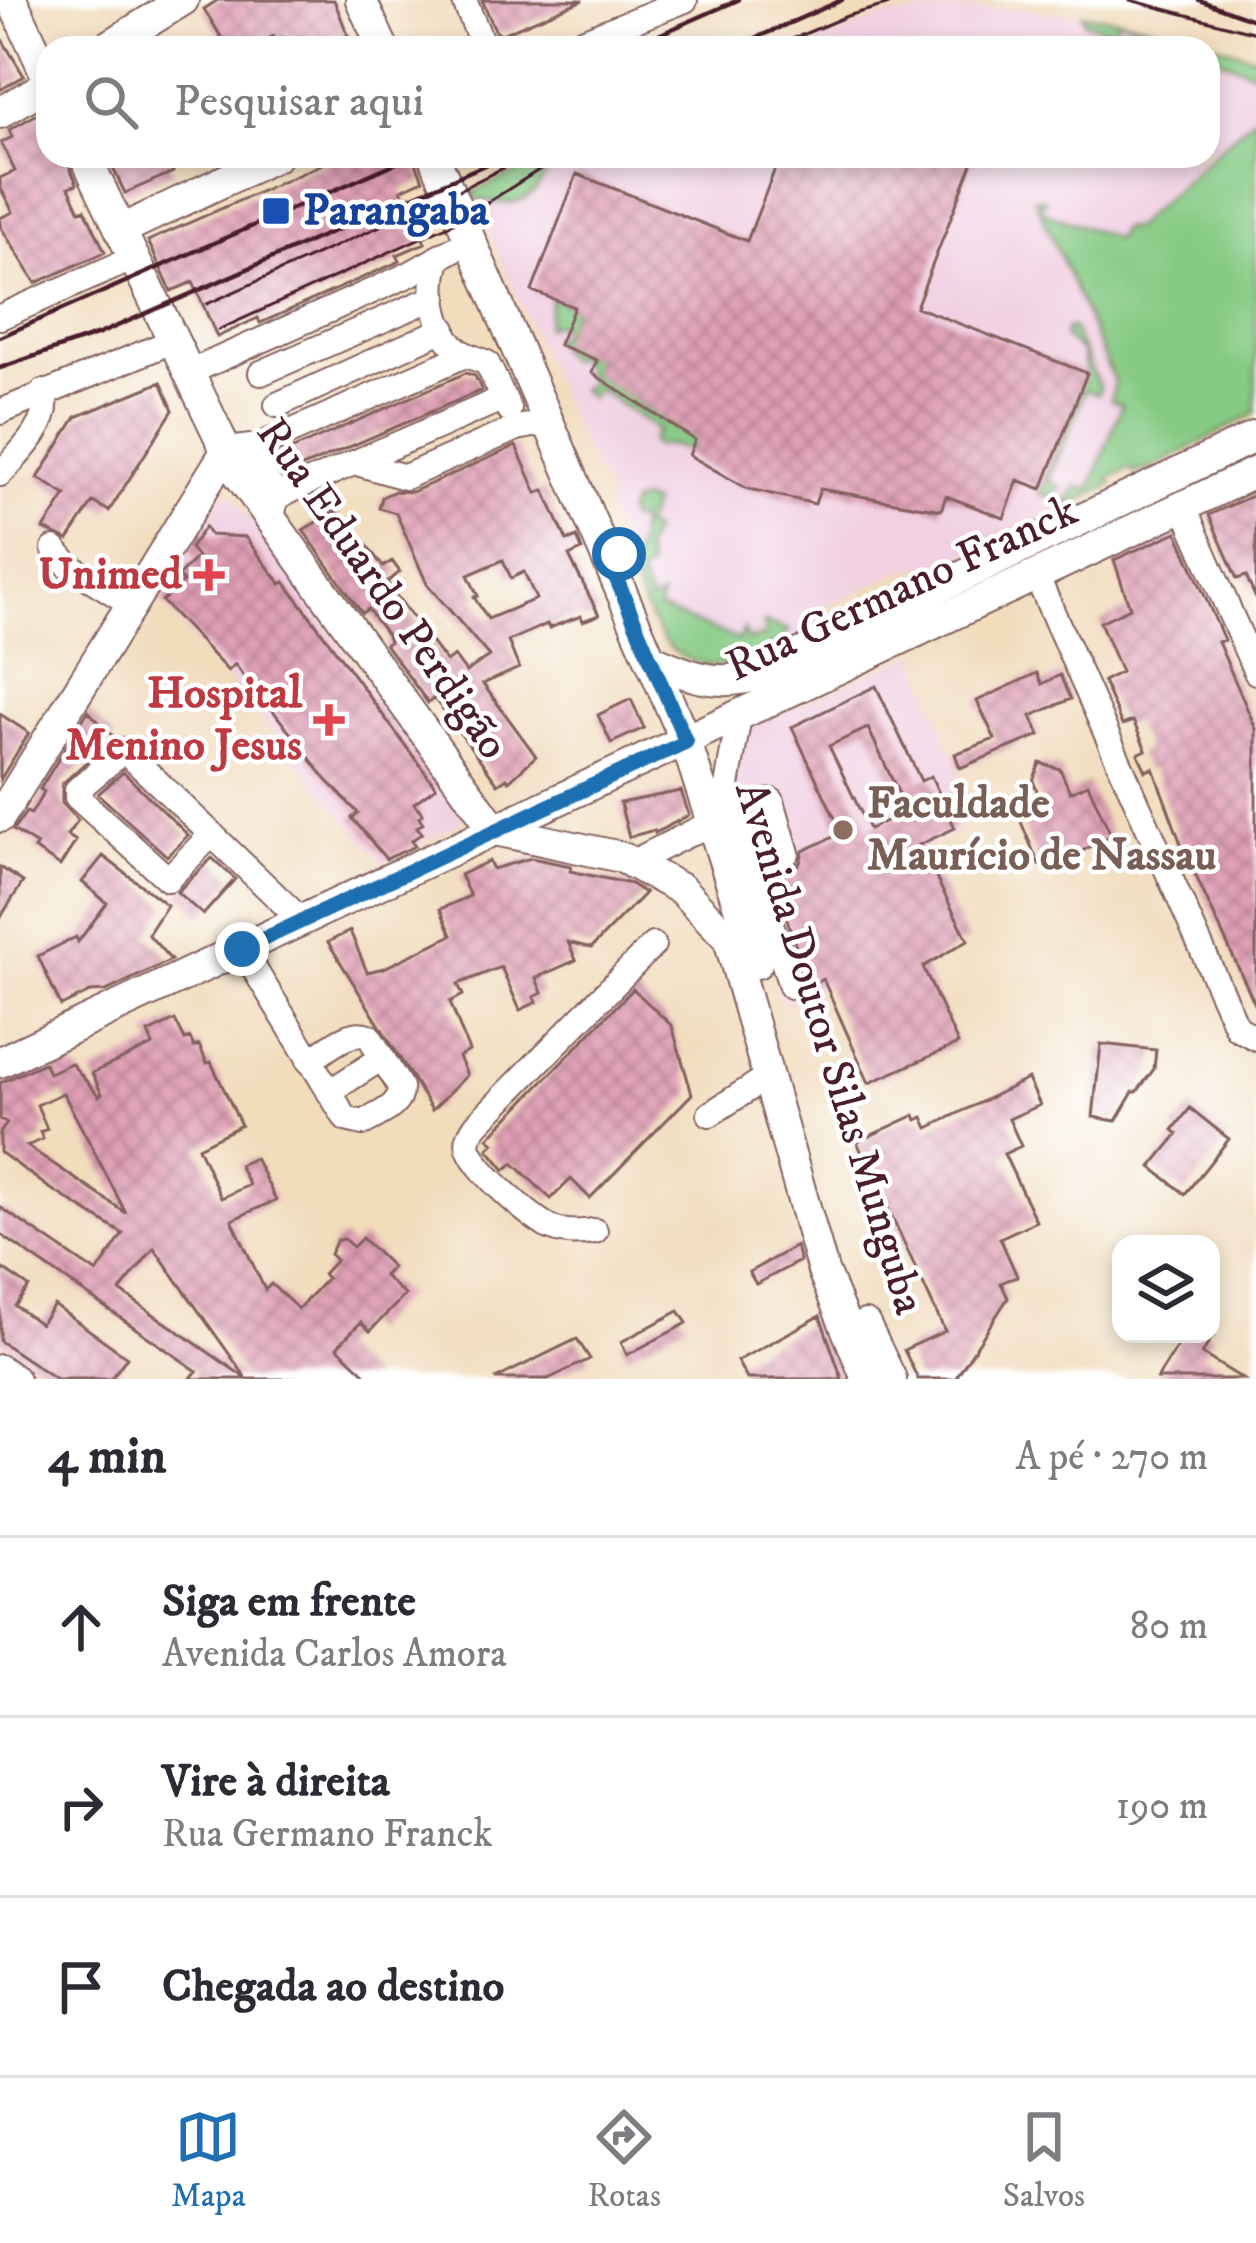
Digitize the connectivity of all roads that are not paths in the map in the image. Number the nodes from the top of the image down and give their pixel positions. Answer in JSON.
{"nodes":[{"id":1,"x":12,"y":0,"type":"edge"},
{"id":2,"x":184,"y":0,"type":"edge"},
{"id":3,"x":361,"y":0,"type":"edge"},
{"id":4,"x":464,"y":0,"type":"edge"},
{"id":5,"x":685,"y":0,"type":"edge"},
{"id":6,"x":126,"y":36,"type":"edge"},
{"id":7,"x":378,"y":36,"type":"edge"},
{"id":8,"x":479,"y":36,"type":"edge"},
{"id":9,"x":595,"y":36,"type":"edge"},
{"id":10,"x":36,"y":54,"type":"edge"},
{"id":11,"x":36,"y":89,"type":"edge"},
{"id":12,"x":0,"y":113,"type":"edge"},
{"id":13,"x":92,"y":168,"type":"edge"},
{"id":14,"x":256,"y":168,"type":"edge"},
{"id":15,"x":439,"y":168,"type":"edge"},
{"id":16,"x":472,"y":239,"type":"junction"},
{"id":17,"x":128,"y":244,"type":"junction"},
{"id":18,"x":434,"y":258,"type":"junction"},
{"id":19,"x":435,"y":297,"type":"junction"},
{"id":20,"x":0,"y":317,"type":"edge"},
{"id":21,"x":444,"y":329,"type":"junction"},
{"id":22,"x":175,"y":340,"type":"junction"},
{"id":23,"x":250,"y":345,"type":"junction"},
{"id":24,"x":465,"y":355,"type":"junction"},
{"id":25,"x":190,"y":372,"type":"junction"},
{"id":26,"x":261,"y":373,"type":"junction"},
{"id":27,"x":44,"y":392,"type":"junction"},
{"id":28,"x":503,"y":398,"type":"junction"},
{"id":29,"x":278,"y":405,"type":"junction"},
{"id":30,"x":0,"y":412,"type":"edge"},
{"id":31,"x":550,"y":422,"type":"junction"},
{"id":32,"x":517,"y":428,"type":"junction"},
{"id":33,"x":286,"y":434,"type":"junction"},
{"id":34,"x":1256,"y":436,"type":"edge"},
{"id":35,"x":259,"y":446,"type":"junction"},
{"id":36,"x":227,"y":451,"type":"junction"},
{"id":37,"x":357,"y":463,"type":"junction"},
{"id":38,"x":1256,"y":472,"type":"edge"},
{"id":39,"x":0,"y":474,"type":"edge"},
{"id":40,"x":1183,"y":506,"type":"junction"},
{"id":41,"x":277,"y":507,"type":"junction"},
{"id":42,"x":1036,"y":575,"type":"junction"},
{"id":43,"x":651,"y":659,"type":"junction"},
{"id":44,"x":1256,"y":672,"type":"edge"},
{"id":45,"x":740,"y":716,"type":"junction"},
{"id":46,"x":686,"y":742,"type":"junction"},
{"id":47,"x":772,"y":801,"type":"dead end"},
{"id":48,"x":0,"y":817,"type":"edge"},
{"id":49,"x":713,"y":823,"type":"junction"},
{"id":50,"x":495,"y":830,"type":"junction"},
{"id":51,"x":212,"y":834,"type":"junction"},
{"id":52,"x":631,"y":862,"type":"junction"},
{"id":53,"x":744,"y":868,"type":"junction"},
{"id":54,"x":302,"y":921,"type":"junction"},
{"id":55,"x":729,"y":939,"type":"joint"},
{"id":56,"x":653,"y":945,"type":"dead end"},
{"id":57,"x":242,"y":949,"type":"junction"},
{"id":58,"x":791,"y":986,"type":"dead end"},
{"id":59,"x":1246,"y":1033,"type":"edge"},
{"id":60,"x":382,"y":1058,"type":"junction"},
{"id":61,"x":309,"y":1061,"type":"junction"},
{"id":62,"x":0,"y":1062,"type":"edge"},
{"id":63,"x":769,"y":1076,"type":"junction"},
{"id":64,"x":329,"y":1092,"type":"junction"},
{"id":65,"x":710,"y":1114,"type":"dead end"},
{"id":66,"x":595,"y":1231,"type":"dead end"},
{"id":67,"x":0,"y":1367,"type":"edge"},
{"id":68,"x":17,"y":1379,"type":"edge"},
{"id":69,"x":867,"y":1379,"type":"edge"},
{"id":70,"x":892,"y":1379,"type":"edge"}],
"edges":[{"from":1,"to":10,"type":"main road"},
{"from":2,"to":6,"type":"main road"},
{"from":3,"to":7,"type":"main road"},
{"from":4,"to":8,"type":"street"},
{"from":5,"to":9,"type":"street"},
{"from":11,"to":12,"type":"main road"},
{"from":13,"to":17,"type":"main road","name":"Rua Eduardo Perdigão"},
{"from":14,"to":17,"type":"main road"},
{"from":15,"to":16,"type":"main road","name":"Avenida Doutor Silas Munguba"},
{"from":16,"to":18,"type":"street"},
{"from":16,"to":31,"type":"main road","name":"Avenida Doutor Silas Munguba"},
{"from":17,"to":20,"type":"street"},
{"from":17,"to":22,"type":"main road","name":"Rua Eduardo Perdigão"},
{"from":18,"to":19,"type":"street"},
{"from":18,"to":23,"type":"street"},
{"from":19,"to":21,"type":"street"},
{"from":19,"to":26,"type":"street"},
{"from":21,"to":24,"type":"street"},
{"from":21,"to":29,"type":"street"},
{"from":22,"to":25,"type":"main road","name":"Rua Eduardo Perdigão"},
{"from":22,"to":27,"type":"street"},
{"from":23,"to":25,"type":"street"},
{"from":23,"to":26,"type":"street"},
{"from":24,"to":28,"type":"street"},
{"from":24,"to":33,"type":"street"},
{"from":25,"to":36,"type":"main road","name":"Rua Eduardo Perdigão"},
{"from":26,"to":29,"type":"street"},
{"from":27,"to":30,"type":"street"},
{"from":27,"to":39,"type":"street"},
{"from":28,"to":32,"type":"street"},
{"from":28,"to":37,"type":"street"},
{"from":29,"to":33,"type":"street"},
{"from":31,"to":32,"type":"street"},
{"from":31,"to":43,"type":"main road","name":"Avenida Doutor Silas Munguba"},
{"from":32,"to":37,"type":"street"},
{"from":33,"to":35,"type":"street"},
{"from":34,"to":43,"type":"main road","name":"Rua Germano Franck"},
{"from":35,"to":36,"type":"street"},
{"from":35,"to":41,"type":"street"},
{"from":36,"to":41,"type":"main road","name":"Rua Eduardo Perdigão"},
{"from":36,"to":48,"type":"main road"},
{"from":37,"to":41,"type":"street"},
{"from":38,"to":40,"type":"main road","name":"Rua Germano Franck"},
{"from":40,"to":42,"type":"main road","name":"Rua Germano Franck"},
{"from":40,"to":44,"type":"street"},
{"from":41,"to":50,"type":"main road","name":"Rua Eduardo Perdigão"},
{"from":42,"to":45,"type":"main road","name":"Rua Germano Franck"},
{"from":42,"to":59,"type":"street"},
{"from":43,"to":46,"type":"main road","name":"Avenida Doutor Silas Munguba"},
{"from":45,"to":46,"type":"main road","name":"Rua Germano Franck"},
{"from":45,"to":53,"type":"street"},
{"from":46,"to":49,"type":"main road","name":"Avenida Doutor Silas Munguba"},
{"from":46,"to":50,"type":"main road","name":"Rua Germano Franck"},
{"from":47,"to":53,"type":"street"},
{"from":49,"to":52,"type":"street"},
{"from":49,"to":53,"type":"main road","name":"Avenida Doutor Silas Munguba"},
{"from":50,"to":52,"type":"main road","name":"Rua Eduardo Perdigão"},
{"from":50,"to":54,"type":"main road","name":"Rua Germano Franck"},
{"from":51,"to":51,"type":"street"},
{"from":51,"to":54,"type":"street"},
{"from":52,"to":55,"type":"main road","name":"Rua Eduardo Perdigão"},
{"from":53,"to":58,"type":"street"},
{"from":53,"to":70,"type":"main road","name":"Avenida Doutor Silas Munguba"},
{"from":54,"to":57,"type":"main road","name":"Rua Germano Franck"},
{"from":55,"to":63,"type":"main road","name":"Avenida Doutor Silas Munguba"},
{"from":56,"to":66,"type":"street"},
{"from":57,"to":61,"type":"street"},
{"from":57,"to":62,"type":"main road","name":"Rua Germano Franck"},
{"from":60,"to":61,"type":"street"},
{"from":60,"to":64,"type":"street"},
{"from":60,"to":64,"type":"street"},
{"from":61,"to":64,"type":"street"},
{"from":63,"to":65,"type":"street"},
{"from":63,"to":69,"type":"main road","name":"Avenida Doutor Silas Munguba"},
{"from":67,"to":68,"type":"street"}]}
